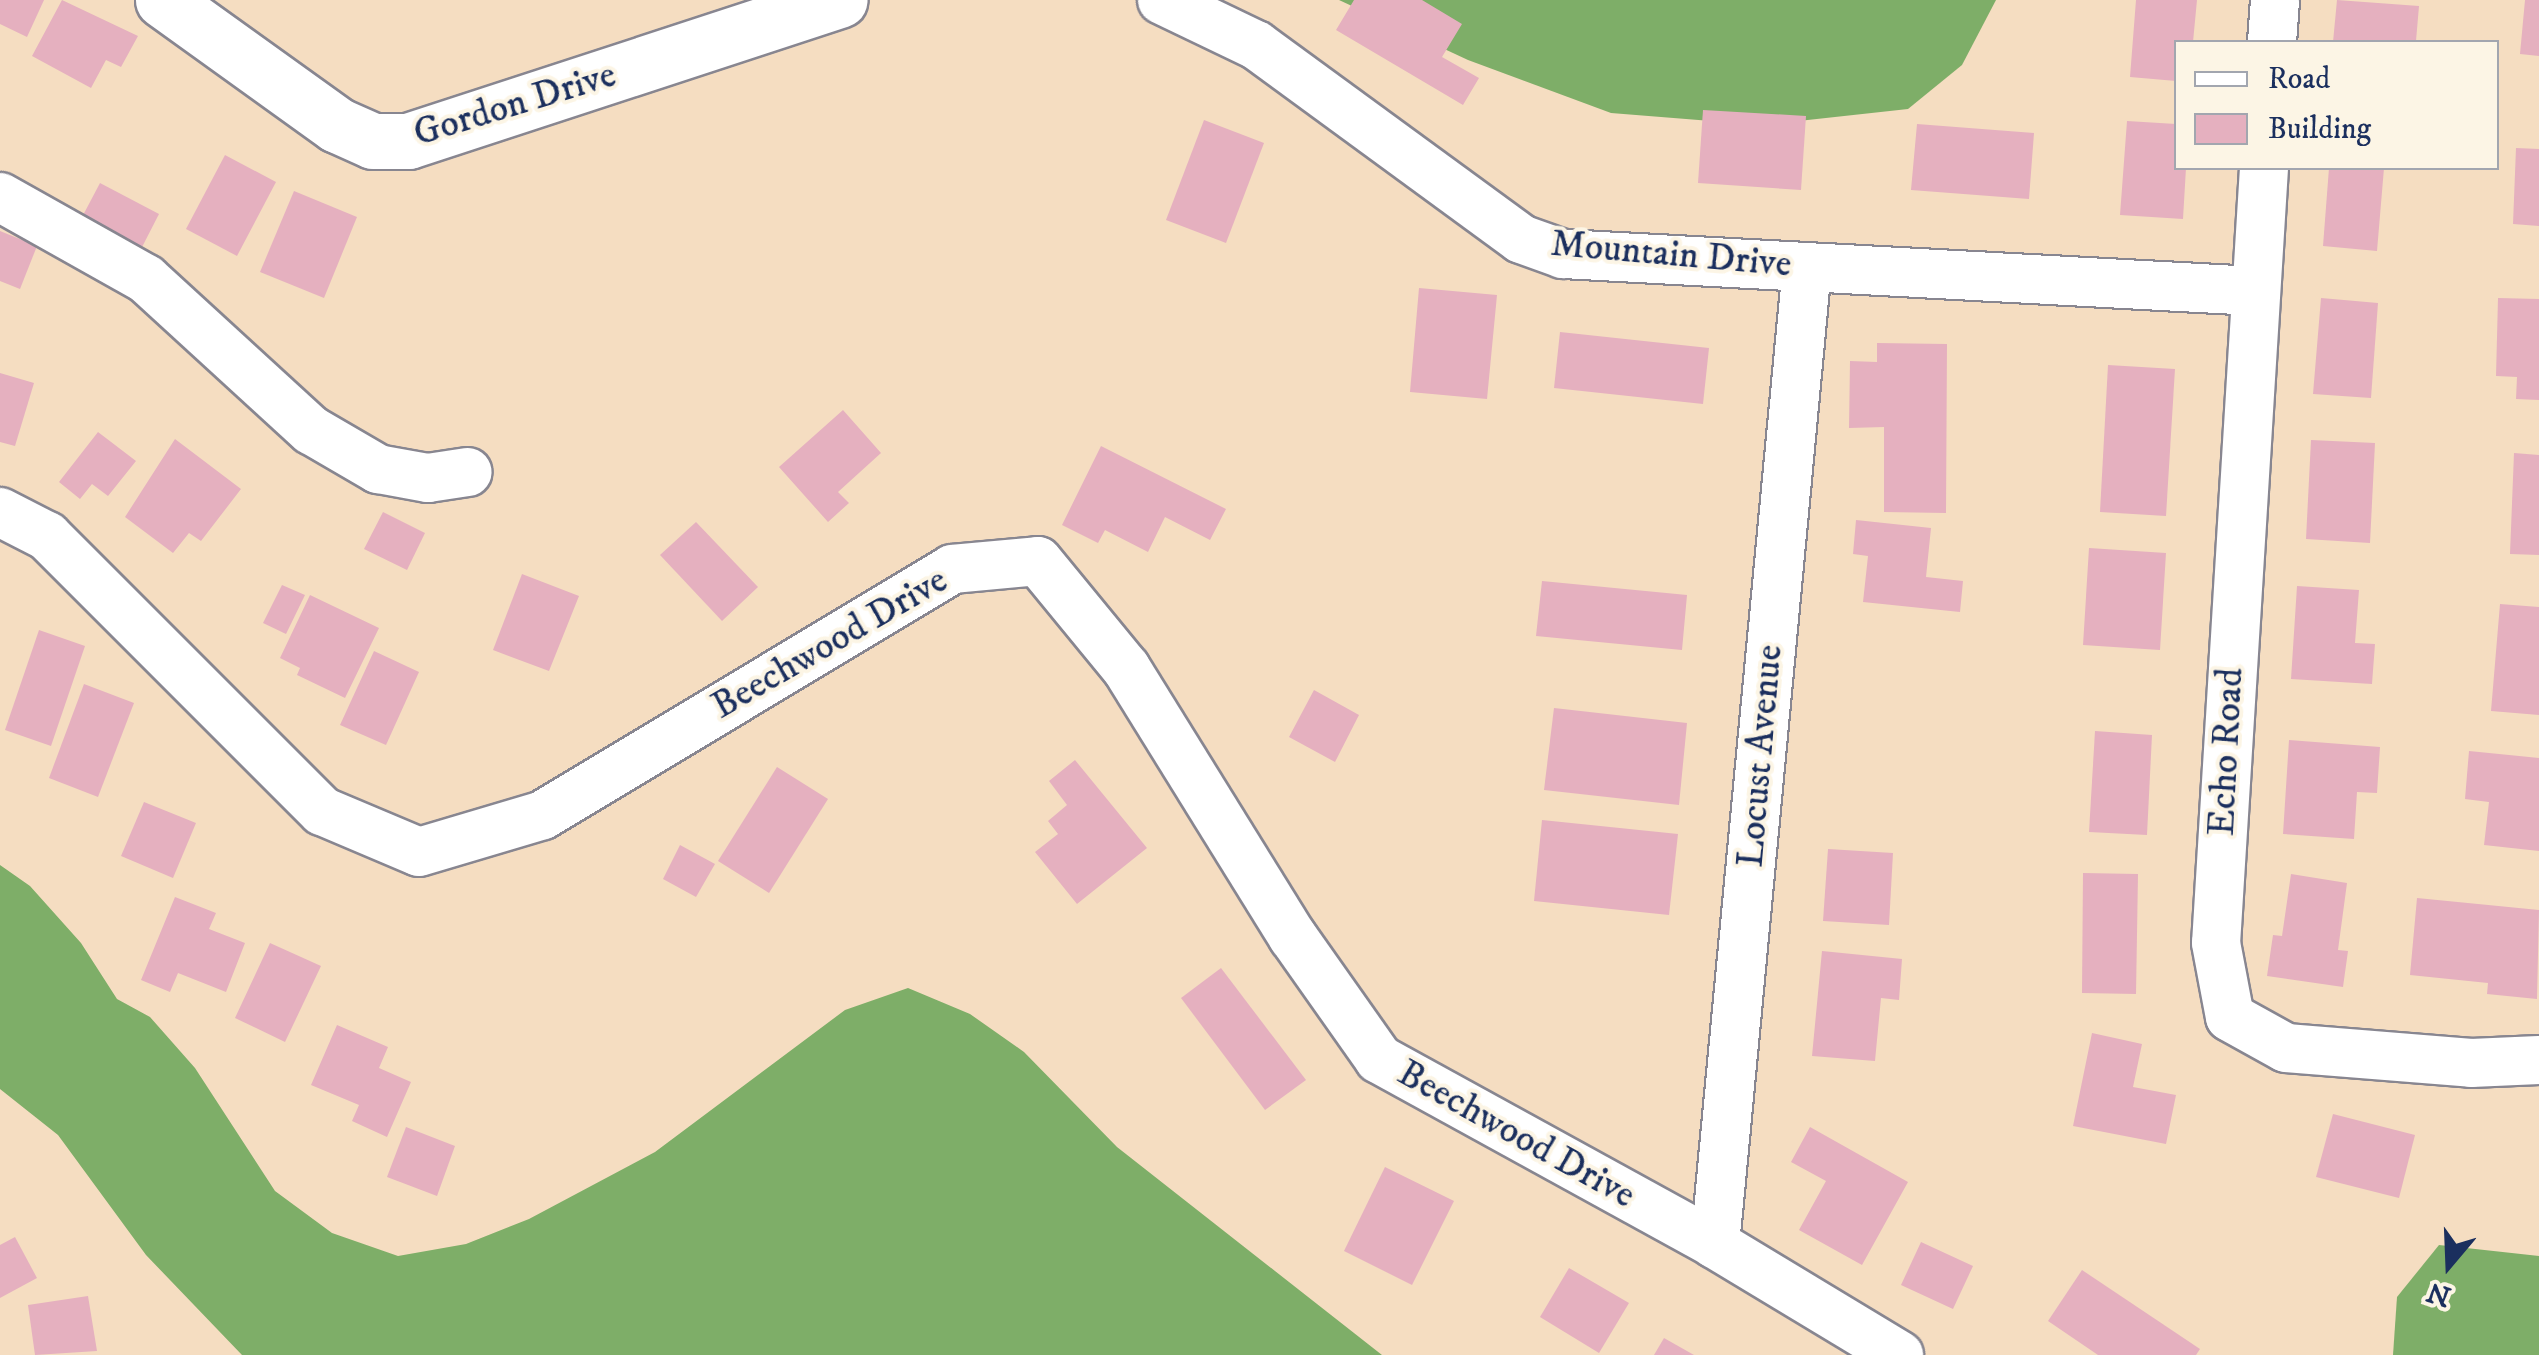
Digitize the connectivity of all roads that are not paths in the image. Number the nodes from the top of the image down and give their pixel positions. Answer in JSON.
{"nodes":[{"id":1,"x":163,"y":0,"type":"edge"},
{"id":2,"x":840,"y":0,"type":"edge"},
{"id":3,"x":1162,"y":0,"type":"edge"},
{"id":4,"x":2275,"y":0,"type":"edge"},
{"id":5,"x":2272,"y":40,"type":"edge"},
{"id":6,"x":2264,"y":170,"type":"edge"},
{"id":7,"x":0,"y":197,"type":"edge"},
{"id":8,"x":1807,"y":267,"type":"junction"},
{"id":9,"x":2255,"y":291,"type":"junction"},
{"id":10,"x":468,"y":472,"type":"dead end"},
{"id":11,"x":0,"y":512,"type":"edge"},
{"id":12,"x":2539,"y":1060,"type":"edge"},
{"id":13,"x":1715,"y":1244,"type":"junction"},
{"id":14,"x":1899,"y":1355,"type":"edge"}],
"edges":[{"from":1,"to":2,"type":"street","name":"Gordon Drive"},
{"from":3,"to":8,"type":"street","name":"Mountain Drive"},
{"from":4,"to":5,"type":"street"},
{"from":6,"to":9,"type":"street","name":"Echo Road"},
{"from":7,"to":10,"type":"street"},
{"from":8,"to":9,"type":"street","name":"Mountain Drive"},
{"from":8,"to":13,"type":"street","name":"Locust Avenue"},
{"from":9,"to":12,"type":"street","name":"Echo Road"},
{"from":11,"to":13,"type":"street","name":"Beechwood Drive"},
{"from":13,"to":14,"type":"street","name":"Beechwood Drive"}]}
